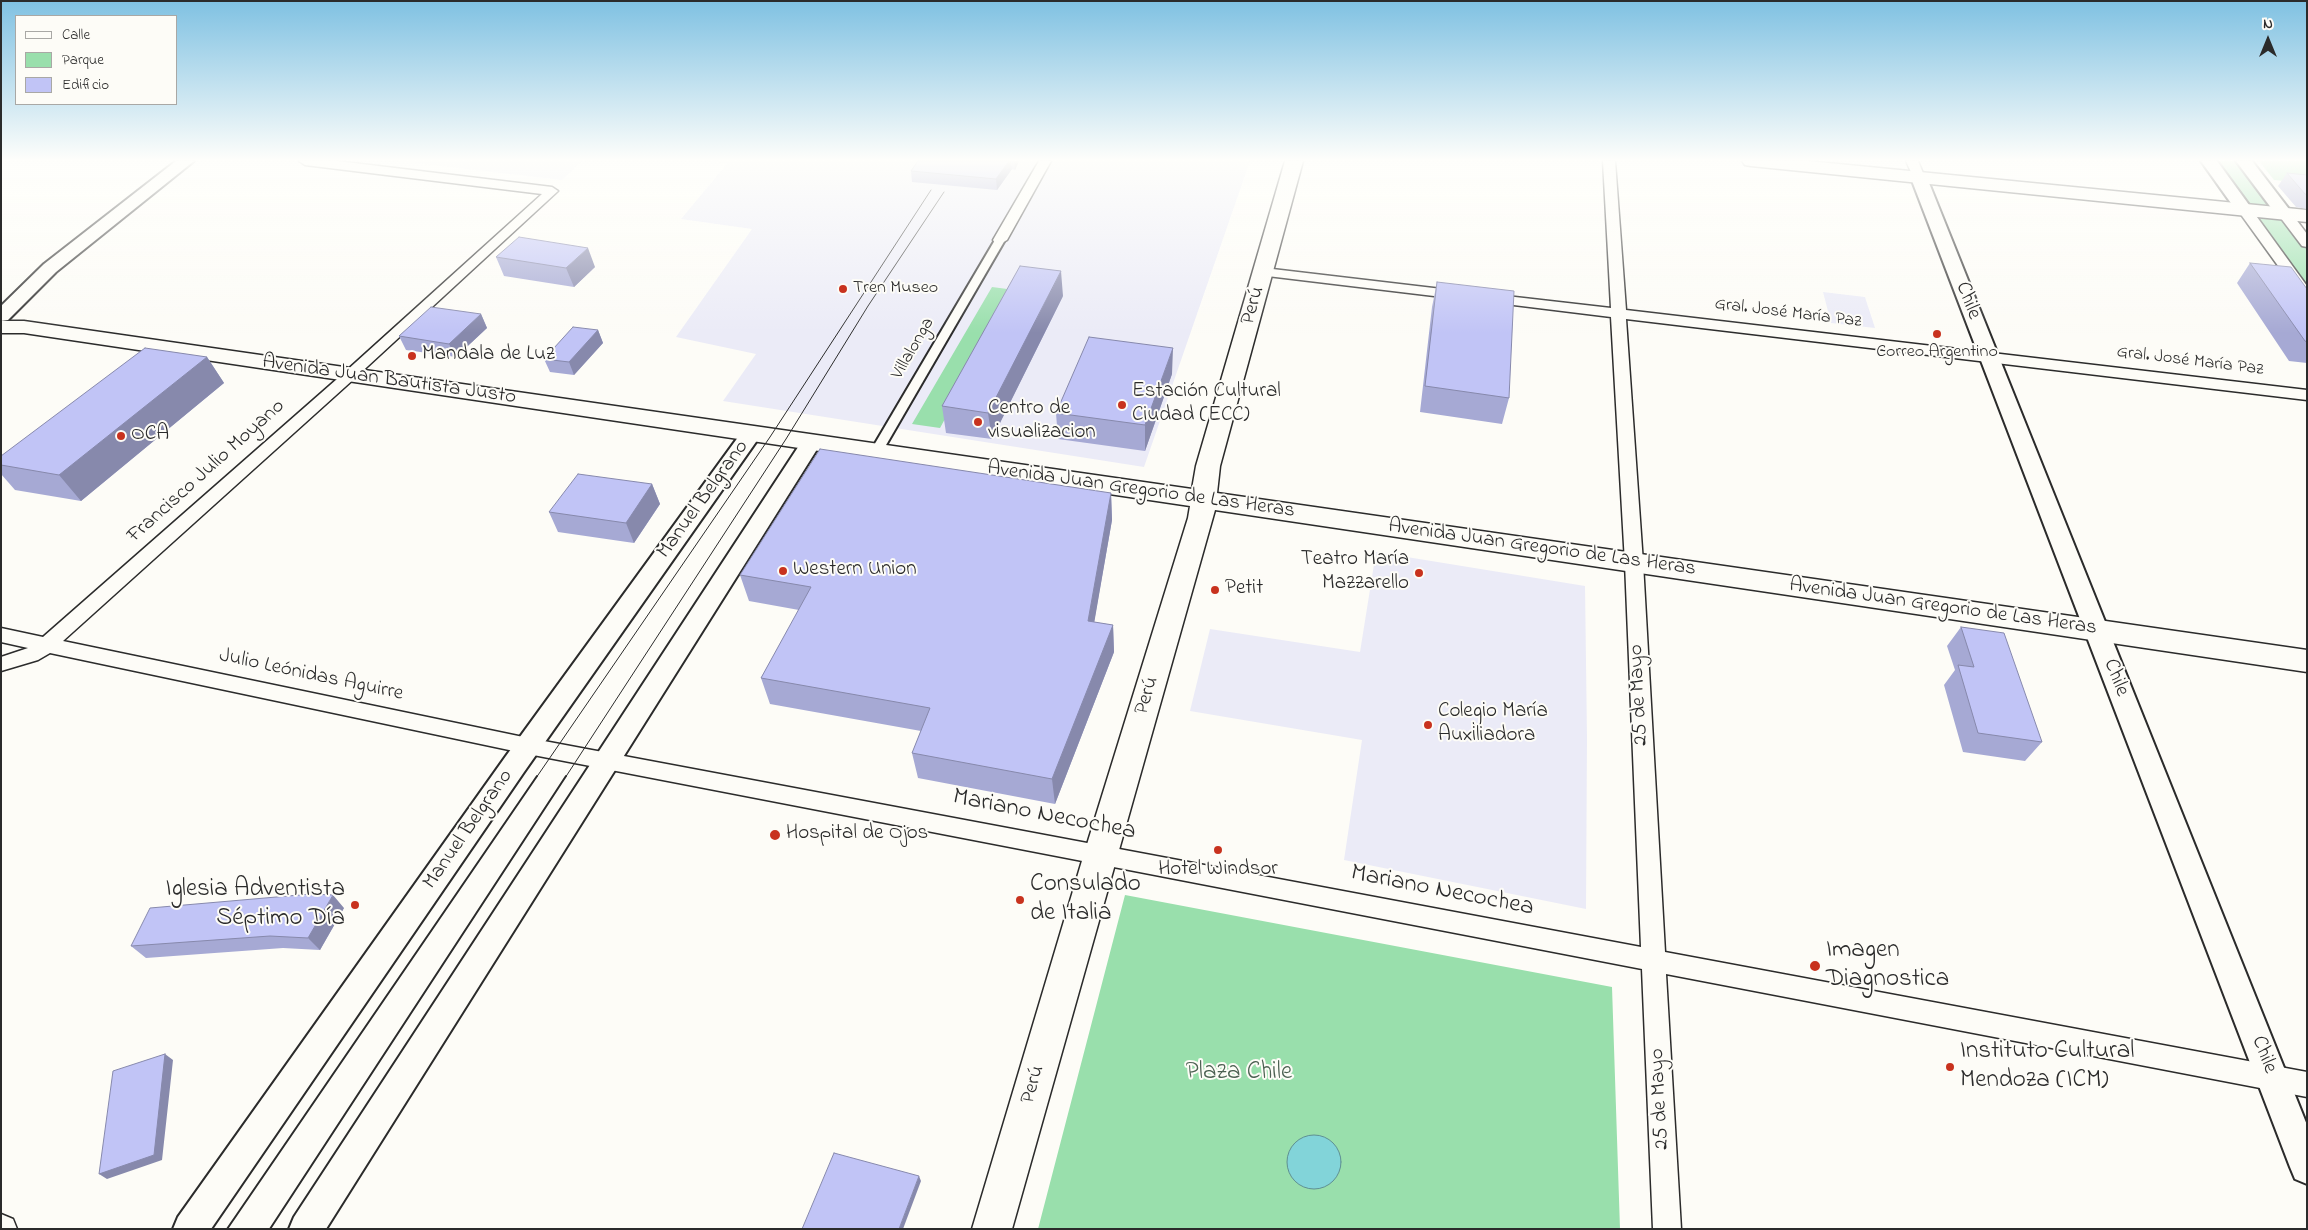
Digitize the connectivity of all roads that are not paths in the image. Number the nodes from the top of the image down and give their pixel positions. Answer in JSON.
{"nodes":[{"id":1,"x":112,"y":218,"type":"edge"},
{"id":2,"x":522,"y":218,"type":"edge"},
{"id":3,"x":1012,"y":218,"type":"edge"},
{"id":4,"x":1278,"y":218,"type":"edge"},
{"id":5,"x":1612,"y":218,"type":"edge"},
{"id":6,"x":1935,"y":218,"type":"edge"},
{"id":7,"x":2250,"y":218,"type":"edge"},
{"id":8,"x":2287,"y":218,"type":"edge"},
{"id":9,"x":1000,"y":240,"type":"joint"},
{"id":10,"x":2307,"y":243,"type":"edge"},
{"id":11,"x":1264,"y":272,"type":"junction"},
{"id":12,"x":2307,"y":296,"type":"edge"},
{"id":13,"x":1618,"y":313,"type":"junction"},
{"id":14,"x":1,"y":316,"type":"edge"},
{"id":15,"x":1,"y":326,"type":"edge"},
{"id":16,"x":1989,"y":357,"type":"junction"},
{"id":17,"x":350,"y":375,"type":"junction"},
{"id":18,"x":2307,"y":395,"type":"edge"},
{"id":19,"x":764,"y":436,"type":"junction"},
{"id":20,"x":811,"y":443,"type":"junction"},
{"id":21,"x":876,"y":452,"type":"junction"},
{"id":22,"x":1204,"y":500,"type":"junction"},
{"id":23,"x":1634,"y":563,"type":"junction"},
{"id":24,"x":2096,"y":630,"type":"junction"},
{"id":25,"x":1,"y":636,"type":"edge"},
{"id":26,"x":46,"y":645,"type":"junction"},
{"id":27,"x":2307,"y":661,"type":"edge"},
{"id":28,"x":1,"y":664,"type":"edge"},
{"id":29,"x":528,"y":746,"type":"junction"},
{"id":30,"x":566,"y":753,"type":"joint"},
{"id":31,"x":606,"y":760,"type":"junction"},
{"id":32,"x":1100,"y":854,"type":"junction"},
{"id":33,"x":1654,"y":960,"type":"junction"},
{"id":34,"x":2272,"y":1078,"type":"junction"},
{"id":35,"x":2307,"y":1085,"type":"edge"},
{"id":36,"x":2307,"y":1167,"type":"edge"},
{"id":37,"x":190,"y":1229,"type":"edge"},
{"id":38,"x":306,"y":1229,"type":"edge"},
{"id":39,"x":992,"y":1229,"type":"edge"},
{"id":40,"x":1667,"y":1229,"type":"edge"}],
"edges":[{"from":1,"to":14,"type":"street"},
{"from":2,"to":17,"type":"street","name":"Francisco Julio Moyano"},
{"from":3,"to":9,"type":"street","name":"Villalonga"},
{"from":4,"to":11,"type":"main road","name":"Perú"},
{"from":5,"to":13,"type":"street","name":"25 de Mayo"},
{"from":6,"to":16,"type":"street","name":"Chile"},
{"from":7,"to":12,"type":"street"},
{"from":8,"to":10,"type":"street"},
{"from":9,"to":21,"type":"street","name":"Villalonga"},
{"from":11,"to":13,"type":"street","name":"Gral. José María Paz"},
{"from":11,"to":22,"type":"main road","name":"Perú"},
{"from":13,"to":16,"type":"street","name":"Gral. José María Paz"},
{"from":13,"to":23,"type":"street","name":"25 de Mayo"},
{"from":15,"to":17,"type":"main road","name":"Avenida Juan Bautista Justo"},
{"from":16,"to":18,"type":"street","name":"Gral. José María Paz"},
{"from":16,"to":24,"type":"street","name":"Chile"},
{"from":17,"to":19,"type":"main road","name":"Avenida Juan Bautista Justo"},
{"from":17,"to":26,"type":"street","name":"Francisco Julio Moyano"},
{"from":19,"to":20,"type":"main road","name":"Avenida Juan Gregorio de Las Heras"},
{"from":19,"to":29,"type":"street","name":"Manuel Belgrano"},
{"from":20,"to":21,"type":"main road","name":"Avenida Juan Gregorio de Las Heras"},
{"from":20,"to":31,"type":"street"},
{"from":21,"to":22,"type":"main road","name":"Avenida Juan Gregorio de Las Heras"},
{"from":22,"to":23,"type":"main road","name":"Avenida Juan Gregorio de Las Heras"},
{"from":22,"to":32,"type":"main road","name":"Perú"},
{"from":23,"to":24,"type":"main road","name":"Avenida Juan Gregorio de Las Heras"},
{"from":23,"to":33,"type":"street","name":"25 de Mayo"},
{"from":24,"to":27,"type":"main road","name":"Avenida Juan Gregorio de Las Heras"},
{"from":24,"to":34,"type":"street","name":"Chile"},
{"from":25,"to":26,"type":"street","name":"Julio Leónidas Aguirre"},
{"from":26,"to":28,"type":"street"},
{"from":26,"to":29,"type":"street","name":"Julio Leónidas Aguirre"},
{"from":29,"to":30,"type":"street","name":"Julio Leónidas Aguirre"},
{"from":29,"to":37,"type":"street","name":"Manuel Belgrano"},
{"from":30,"to":31,"type":"street","name":"Mariano Necochea"},
{"from":31,"to":32,"type":"street","name":"Mariano Necochea"},
{"from":31,"to":38,"type":"street"},
{"from":32,"to":33,"type":"street","name":"Mariano Necochea"},
{"from":32,"to":39,"type":"main road","name":"Perú"},
{"from":33,"to":34,"type":"street","name":"Mariano Necochea"},
{"from":33,"to":40,"type":"street","name":"25 de Mayo"},
{"from":34,"to":35,"type":"street","name":"Mariano Necochea"},
{"from":34,"to":36,"type":"street","name":"Chile"}]}
